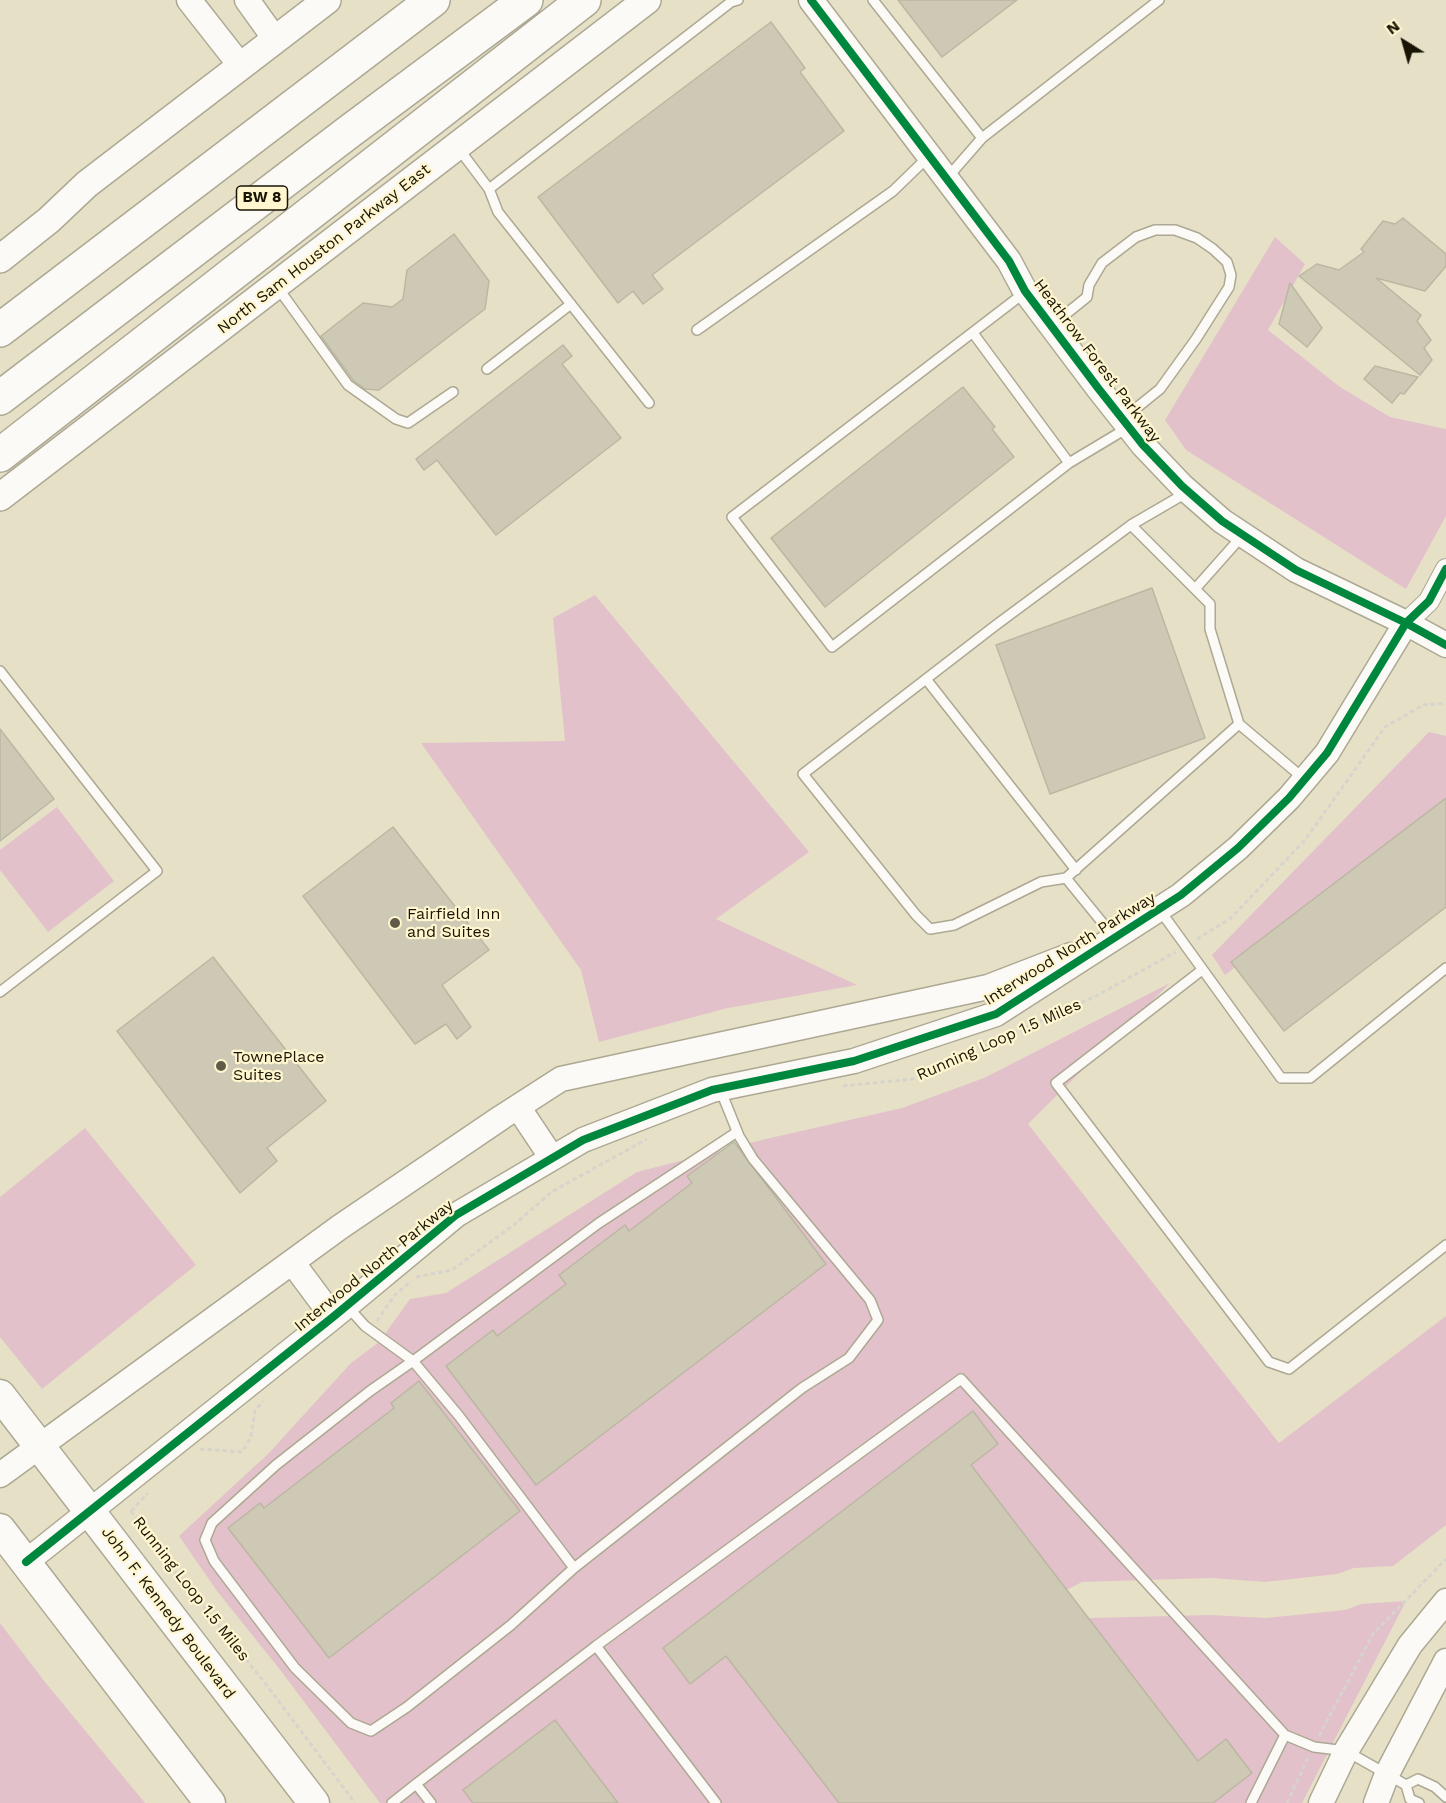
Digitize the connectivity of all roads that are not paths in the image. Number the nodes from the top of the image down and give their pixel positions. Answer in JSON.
{"nodes":[{"id":1,"x":189,"y":0,"type":"edge"},
{"id":2,"x":247,"y":0,"type":"edge"},
{"id":3,"x":327,"y":0,"type":"edge"},
{"id":4,"x":433,"y":0,"type":"edge"},
{"id":5,"x":526,"y":0,"type":"edge"},
{"id":6,"x":584,"y":0,"type":"edge"},
{"id":7,"x":647,"y":0,"type":"edge"},
{"id":8,"x":738,"y":0,"type":"edge"},
{"id":9,"x":811,"y":0,"type":"edge"},
{"id":10,"x":873,"y":0,"type":"edge"},
{"id":11,"x":1159,"y":0,"type":"edge"},
{"id":12,"x":275,"y":39,"type":"junction"},
{"id":13,"x":240,"y":65,"type":"junction"},
{"id":14,"x":982,"y":138,"type":"junction"},
{"id":15,"x":458,"y":147,"type":"junction"},
{"id":16,"x":930,"y":156,"type":"junction"},
{"id":17,"x":946,"y":178,"type":"junction"},
{"id":18,"x":489,"y":189,"type":"junction"},
{"id":19,"x":0,"y":259,"type":"edge"},
{"id":20,"x":277,"y":286,"type":"junction"},
{"id":21,"x":1026,"y":291,"type":"junction"},
{"id":22,"x":571,"y":304,"type":"junction"},
{"id":23,"x":1051,"y":326,"type":"junction"},
{"id":24,"x":0,"y":330,"type":"edge"},
{"id":25,"x":697,"y":330,"type":"dead end"},
{"id":26,"x":973,"y":333,"type":"junction"},
{"id":27,"x":487,"y":369,"type":"dead end"},
{"id":28,"x":453,"y":392,"type":"dead end"},
{"id":29,"x":0,"y":398,"type":"edge"},
{"id":30,"x":649,"y":404,"type":"dead end"},
{"id":31,"x":1126,"y":423,"type":"junction"},
{"id":32,"x":0,"y":455,"type":"edge"},
{"id":33,"x":1069,"y":463,"type":"junction"},
{"id":34,"x":1188,"y":492,"type":"junction"},
{"id":35,"x":0,"y":497,"type":"edge"},
{"id":36,"x":1131,"y":525,"type":"junction"},
{"id":37,"x":1243,"y":535,"type":"junction"},
{"id":38,"x":1446,"y":569,"type":"edge"},
{"id":39,"x":1195,"y":590,"type":"junction"},
{"id":40,"x":1406,"y":623,"type":"junction"},
{"id":41,"x":1446,"y":645,"type":"edge"},
{"id":42,"x":0,"y":671,"type":"edge"},
{"id":43,"x":926,"y":679,"type":"junction"},
{"id":44,"x":1239,"y":724,"type":"junction"},
{"id":45,"x":1305,"y":779,"type":"junction"},
{"id":46,"x":1076,"y":870,"type":"junction"},
{"id":47,"x":1066,"y":878,"type":"junction"},
{"id":48,"x":1159,"y":909,"type":"junction"},
{"id":49,"x":1115,"y":938,"type":"junction"},
{"id":50,"x":1202,"y":970,"type":"junction"},
{"id":51,"x":1445,"y":971,"type":"edge"},
{"id":52,"x":0,"y":992,"type":"edge"},
{"id":53,"x":720,"y":1088,"type":"junction"},
{"id":54,"x":518,"y":1107,"type":"junction"},
{"id":55,"x":738,"y":1132,"type":"junction"},
{"id":56,"x":552,"y":1158,"type":"junction"},
{"id":57,"x":1446,"y":1245,"type":"edge"},
{"id":58,"x":292,"y":1262,"type":"junction"},
{"id":59,"x":340,"y":1311,"type":"junction"},
{"id":60,"x":413,"y":1361,"type":"junction"},
{"id":61,"x":0,"y":1395,"type":"edge"},
{"id":62,"x":40,"y":1446,"type":"junction"},
{"id":63,"x":0,"y":1476,"type":"edge"},
{"id":64,"x":91,"y":1512,"type":"junction"},
{"id":65,"x":0,"y":1529,"type":"edge"},
{"id":66,"x":26,"y":1562,"type":"junction"},
{"id":67,"x":574,"y":1568,"type":"junction"},
{"id":68,"x":1446,"y":1601,"type":"edge"},
{"id":69,"x":596,"y":1646,"type":"junction"},
{"id":70,"x":1446,"y":1661,"type":"edge"},
{"id":71,"x":1285,"y":1735,"type":"junction"},
{"id":72,"x":1346,"y":1751,"type":"junction"},
{"id":73,"x":1396,"y":1779,"type":"junction"},
{"id":74,"x":416,"y":1784,"type":"junction"},
{"id":75,"x":1446,"y":1797,"type":"edge"},
{"id":76,"x":210,"y":1803,"type":"edge"},
{"id":77,"x":314,"y":1803,"type":"edge"},
{"id":78,"x":392,"y":1803,"type":"edge"},
{"id":79,"x":431,"y":1803,"type":"edge"},
{"id":80,"x":716,"y":1803,"type":"edge"},
{"id":81,"x":1251,"y":1803,"type":"edge"},
{"id":82,"x":1321,"y":1803,"type":"edge"},
{"id":83,"x":1376,"y":1803,"type":"edge"},
{"id":84,"x":1419,"y":1803,"type":"edge"}],
"edges":[{"from":1,"to":13,"type":"street"},
{"from":2,"to":12,"type":"street"},
{"from":3,"to":12,"type":"main road"},
{"from":4,"to":24,"type":"highway"},
{"from":5,"to":29,"type":"highway","number":"BW 8"},
{"from":6,"to":32,"type":"highway"},
{"from":7,"to":15,"type":"main road","name":"North Sam Houston Parkway East"},
{"from":8,"to":18,"type":"lane"},
{"from":9,"to":16,"type":"street","name":"Heathrow Forest Parkway"},
{"from":10,"to":14,"type":"lane"},
{"from":11,"to":14,"type":"lane"},
{"from":12,"to":13,"type":"main road"},
{"from":13,"to":19,"type":"main road"},
{"from":14,"to":17,"type":"lane"},
{"from":15,"to":18,"type":"lane"},
{"from":15,"to":20,"type":"main road","name":"North Sam Houston Parkway East"},
{"from":16,"to":17,"type":"street","name":"Heathrow Forest Parkway"},
{"from":16,"to":25,"type":"lane"},
{"from":17,"to":21,"type":"street","name":"Heathrow Forest Parkway"},
{"from":18,"to":22,"type":"lane"},
{"from":20,"to":28,"type":"lane"},
{"from":20,"to":35,"type":"main road","name":"North Sam Houston Parkway East"},
{"from":21,"to":23,"type":"street","name":"Heathrow Forest Parkway"},
{"from":21,"to":26,"type":"lane"},
{"from":22,"to":27,"type":"lane"},
{"from":22,"to":30,"type":"lane"},
{"from":23,"to":31,"type":"street","name":"Heathrow Forest Parkway"},
{"from":23,"to":31,"type":"lane"},
{"from":26,"to":33,"type":"lane"},
{"from":26,"to":33,"type":"lane"},
{"from":31,"to":33,"type":"lane"},
{"from":31,"to":34,"type":"street","name":"Heathrow Forest Parkway"},
{"from":34,"to":36,"type":"lane"},
{"from":34,"to":37,"type":"street","name":"Heathrow Forest Parkway"},
{"from":36,"to":39,"type":"lane"},
{"from":36,"to":43,"type":"lane"},
{"from":37,"to":39,"type":"lane"},
{"from":37,"to":40,"type":"street","name":"Heathrow Forest Parkway"},
{"from":38,"to":40,"type":"street","name":"Interwood North Parkway"},
{"from":39,"to":44,"type":"lane"},
{"from":40,"to":41,"type":"street","name":"Heathrow Forest Parkway"},
{"from":40,"to":45,"type":"street","name":"Interwood North Parkway"},
{"from":42,"to":52,"type":"lane"},
{"from":43,"to":46,"type":"lane"},
{"from":43,"to":47,"type":"lane"},
{"from":44,"to":45,"type":"lane"},
{"from":44,"to":46,"type":"lane"},
{"from":45,"to":48,"type":"street","name":"Interwood North Parkway"},
{"from":46,"to":47,"type":"lane"},
{"from":47,"to":49,"type":"lane"},
{"from":48,"to":49,"type":"street","name":"Interwood North Parkway"},
{"from":48,"to":50,"type":"lane"},
{"from":49,"to":53,"type":"street","name":"Interwood North Parkway"},
{"from":49,"to":54,"type":"street","name":"Interwood North Parkway"},
{"from":50,"to":51,"type":"lane"},
{"from":50,"to":57,"type":"lane"},
{"from":53,"to":55,"type":"lane"},
{"from":53,"to":56,"type":"street","name":"Interwood North Parkway"},
{"from":54,"to":56,"type":"street"},
{"from":54,"to":58,"type":"street","name":"Interwood North Parkway"},
{"from":55,"to":60,"type":"lane"},
{"from":55,"to":67,"type":"lane"},
{"from":56,"to":59,"type":"street","name":"Interwood North Parkway"},
{"from":58,"to":59,"type":"street"},
{"from":58,"to":62,"type":"street","name":"Interwood North Parkway"},
{"from":59,"to":60,"type":"lane"},
{"from":59,"to":64,"type":"street","name":"Interwood North Parkway"},
{"from":60,"to":67,"type":"lane"},
{"from":60,"to":67,"type":"lane"},
{"from":61,"to":62,"type":"main road","name":"John F. Kennedy Boulevard"},
{"from":62,"to":63,"type":"street","name":"Interwood North Parkway"},
{"from":62,"to":64,"type":"main road","name":"John F. Kennedy Boulevard"},
{"from":64,"to":66,"type":"street","name":"Interwood North Parkway"},
{"from":64,"to":77,"type":"main road","name":"John F. Kennedy Boulevard"},
{"from":65,"to":66,"type":"main road"},
{"from":66,"to":76,"type":"main road"},
{"from":68,"to":72,"type":"street"},
{"from":69,"to":71,"type":"lane"},
{"from":69,"to":74,"type":"lane"},
{"from":69,"to":80,"type":"lane"},
{"from":70,"to":73,"type":"street"},
{"from":71,"to":72,"type":"lane"},
{"from":71,"to":81,"type":"lane"},
{"from":72,"to":73,"type":"lane"},
{"from":72,"to":82,"type":"street"},
{"from":73,"to":75,"type":"lane"},
{"from":73,"to":83,"type":"street"},
{"from":73,"to":84,"type":"lane"},
{"from":74,"to":78,"type":"lane"},
{"from":74,"to":79,"type":"lane"}]}
